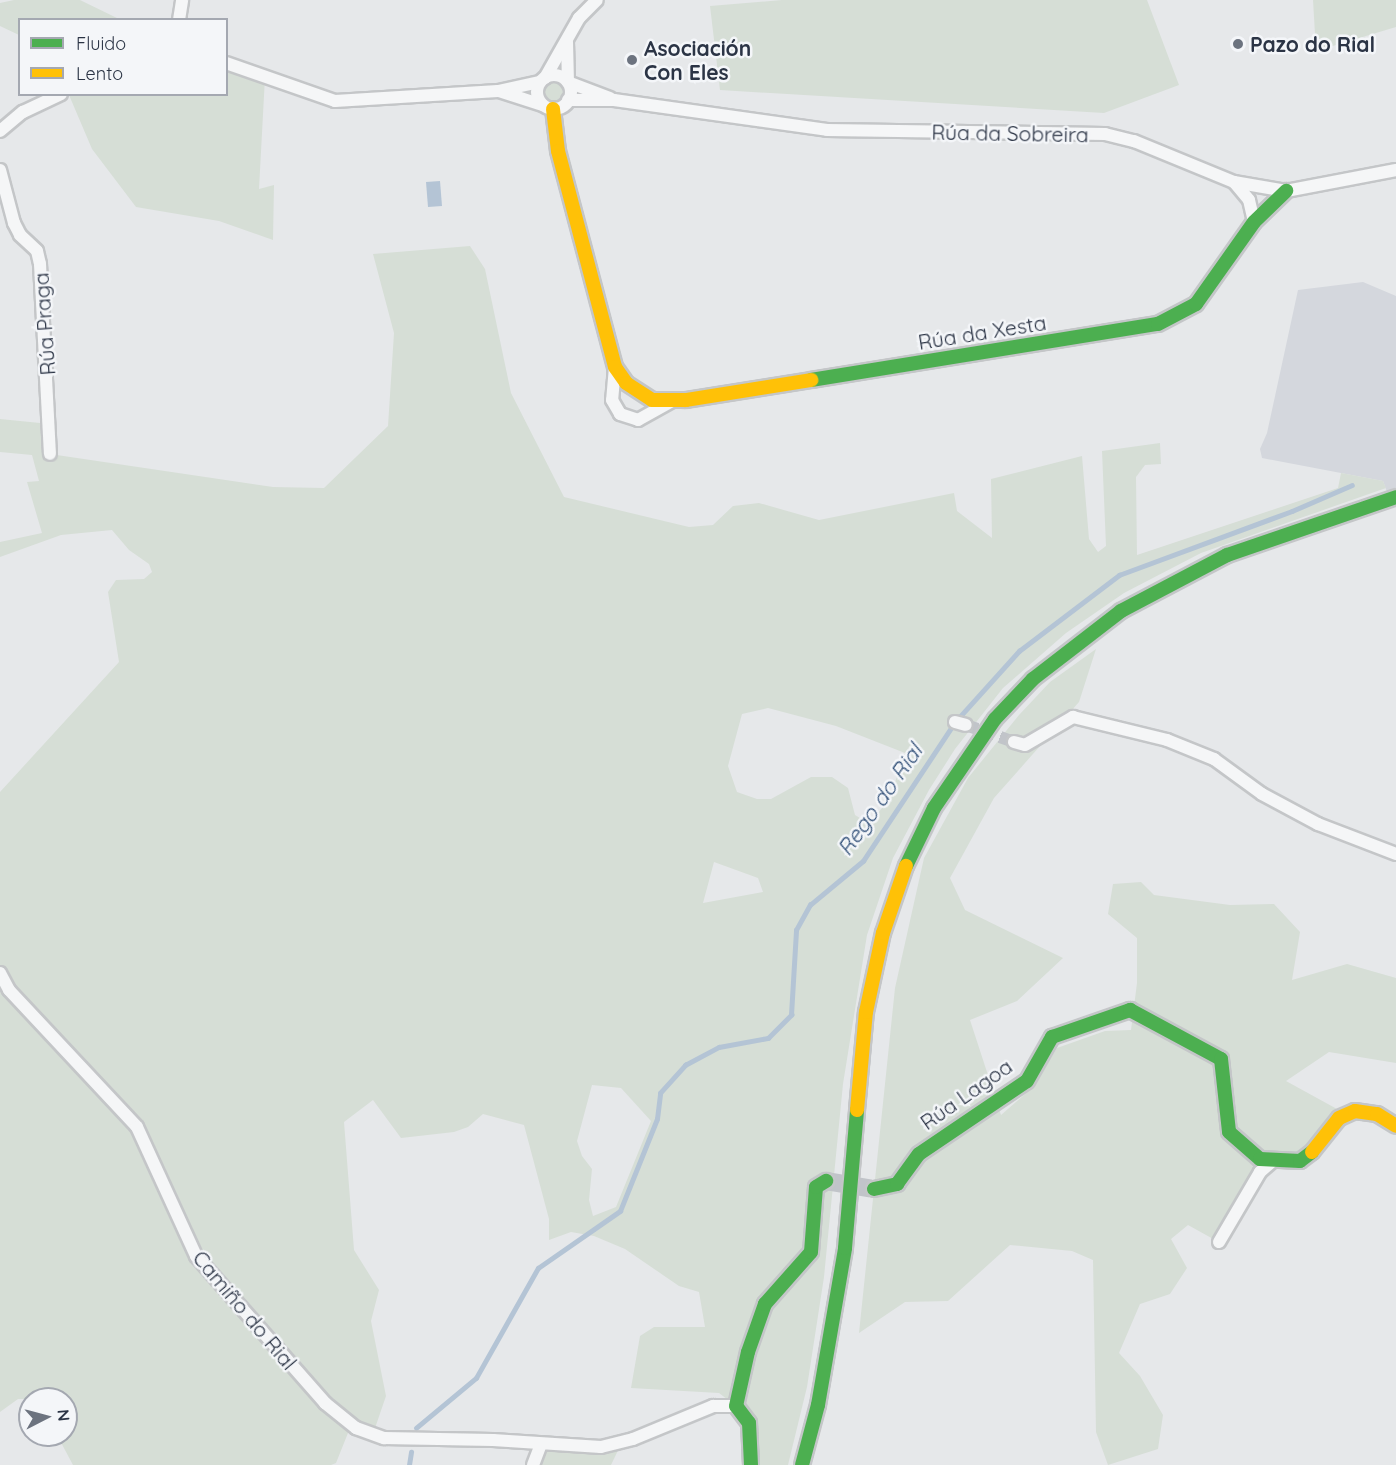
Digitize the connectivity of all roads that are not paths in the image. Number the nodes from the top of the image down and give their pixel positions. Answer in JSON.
{"nodes":[{"id":1,"x":182,"y":0,"type":"edge"},
{"id":2,"x":597,"y":0,"type":"edge"},
{"id":3,"x":179,"y":18,"type":"edge"},
{"id":4,"x":567,"y":42,"type":"junction"},
{"id":5,"x":228,"y":64,"type":"edge"},
{"id":6,"x":543,"y":80,"type":"junction"},
{"id":7,"x":568,"y":82,"type":"junction"},
{"id":8,"x":498,"y":91,"type":"junction"},
{"id":9,"x":57,"y":96,"type":"edge"},
{"id":10,"x":568,"y":100,"type":"junction"},
{"id":11,"x":614,"y":100,"type":"junction"},
{"id":12,"x":548,"y":107,"type":"junction"},
{"id":13,"x":0,"y":131,"type":"edge"},
{"id":14,"x":0,"y":170,"type":"edge"},
{"id":15,"x":1396,"y":170,"type":"edge"},
{"id":16,"x":1234,"y":182,"type":"junction"},
{"id":17,"x":1286,"y":191,"type":"junction"},
{"id":18,"x":1254,"y":222,"type":"junction"},
{"id":19,"x":615,"y":367,"type":"junction"},
{"id":20,"x":671,"y":402,"type":"junction"},
{"id":21,"x":50,"y":454,"type":"dead end"},
{"id":22,"x":1396,"y":497,"type":"edge"},
{"id":23,"x":1014,"y":742,"type":"tunnel mouth"},
{"id":24,"x":1396,"y":854,"type":"edge"},
{"id":25,"x":0,"y":973,"type":"edge"},
{"id":26,"x":1396,"y":1126,"type":"edge"},
{"id":27,"x":1274,"y":1160,"type":"junction"},
{"id":28,"x":826,"y":1181,"type":"dead end"},
{"id":29,"x":874,"y":1189,"type":"tunnel mouth"},
{"id":30,"x":1219,"y":1242,"type":"dead end"},
{"id":31,"x":736,"y":1406,"type":"junction"},
{"id":32,"x":541,"y":1444,"type":"junction"},
{"id":33,"x":533,"y":1465,"type":"edge"},
{"id":34,"x":751,"y":1465,"type":"edge"},
{"id":35,"x":802,"y":1465,"type":"edge"}],
"edges":[{"from":1,"to":3,"type":"street"},
{"from":2,"to":4,"type":"street"},
{"from":4,"to":6,"type":"street"},
{"from":4,"to":7,"type":"street"},
{"from":5,"to":8,"type":"street"},
{"from":6,"to":7,"type":"street"},
{"from":6,"to":8,"type":"street"},
{"from":6,"to":12,"type":"street"},
{"from":7,"to":10,"type":"street"},
{"from":7,"to":11,"type":"street","name":"Rúa da Sobreira"},
{"from":8,"to":12,"type":"street"},
{"from":9,"to":13,"type":"street"},
{"from":10,"to":11,"type":"street","name":"Rúa da Sobreira"},
{"from":10,"to":12,"type":"street"},
{"from":11,"to":16,"type":"street","name":"Rúa da Sobreira"},
{"from":12,"to":19,"type":"street","name":"Rúa da Xesta"},
{"from":14,"to":21,"type":"street","name":"Rúa Praga"},
{"from":15,"to":17,"type":"street","name":"Rúa da Sobreira"},
{"from":16,"to":17,"type":"street","name":"Rúa da Sobreira"},
{"from":16,"to":18,"type":"street"},
{"from":17,"to":18,"type":"street","name":"Rúa da Xesta"},
{"from":18,"to":20,"type":"street","name":"Rúa da Xesta"},
{"from":19,"to":20,"type":"street","name":"Rúa da Xesta"},
{"from":19,"to":20,"type":"street","name":"Rúa da Xesta"},
{"from":22,"to":35,"type":"street"},
{"from":23,"to":24,"type":"street"},
{"from":25,"to":32,"type":"street","name":"Camiño do Rial"},
{"from":26,"to":27,"type":"street","name":"Rúa Lagoa"},
{"from":27,"to":29,"type":"street","name":"Rúa Lagoa"},
{"from":27,"to":30,"type":"street"},
{"from":28,"to":31,"type":"street"},
{"from":31,"to":32,"type":"street","name":"Camiño do Rial"},
{"from":31,"to":34,"type":"street"},
{"from":32,"to":33,"type":"street"}]}
